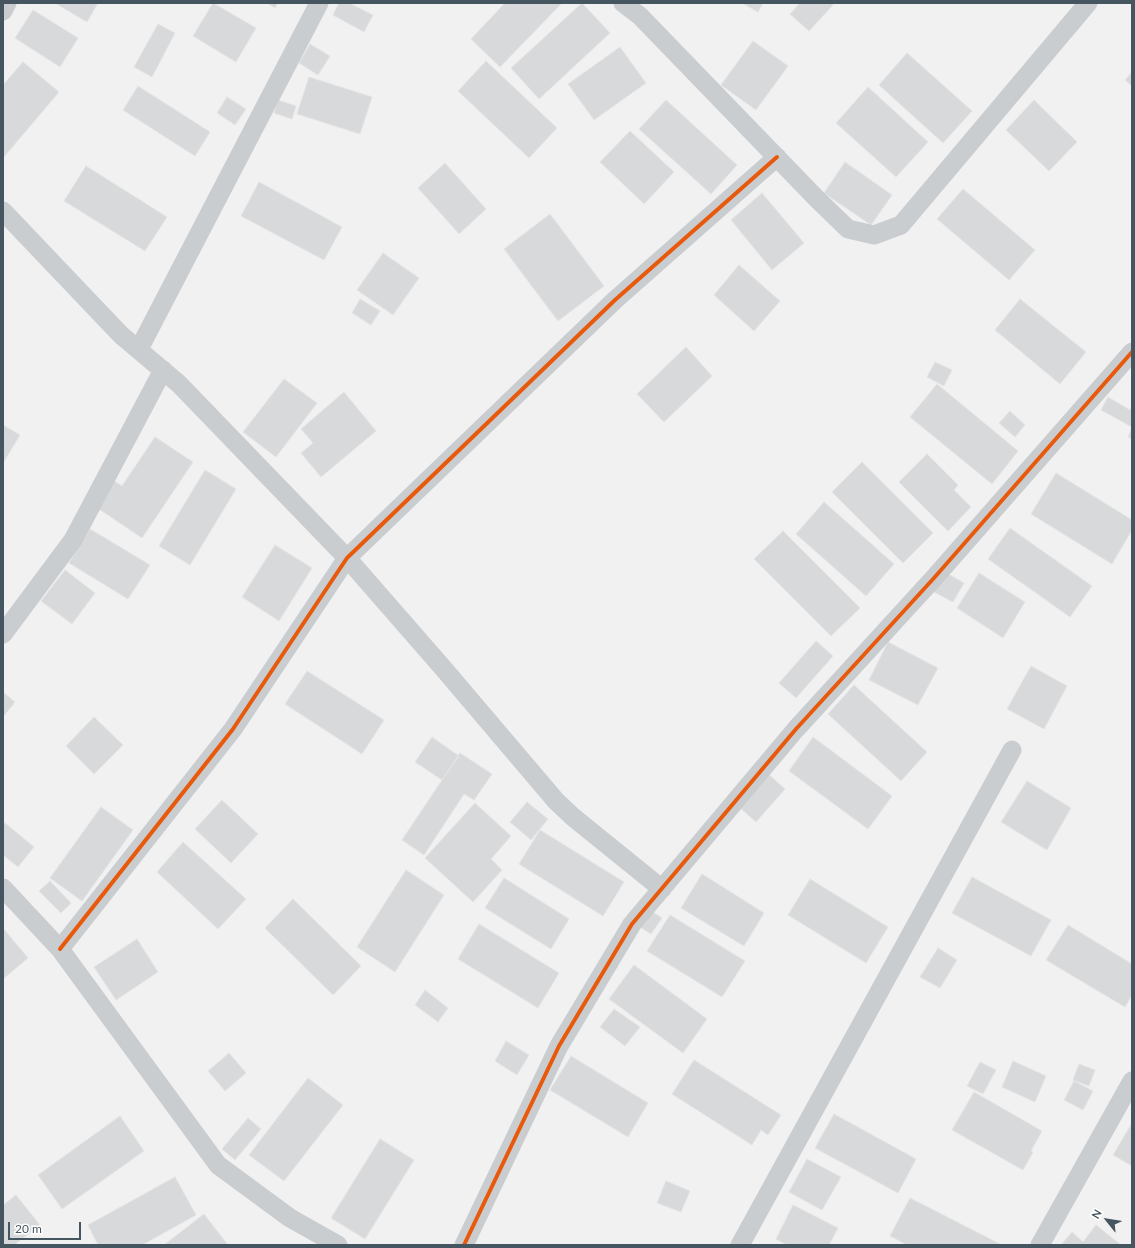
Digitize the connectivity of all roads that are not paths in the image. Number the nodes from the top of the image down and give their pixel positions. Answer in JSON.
{"nodes":[{"id":1,"x":8,"y":3,"type":"edge"},
{"id":2,"x":319,"y":3,"type":"edge"},
{"id":3,"x":623,"y":3,"type":"edge"},
{"id":4,"x":1088,"y":3,"type":"edge"},
{"id":5,"x":3,"y":11,"type":"edge"},
{"id":6,"x":777,"y":157,"type":"junction"},
{"id":7,"x":3,"y":211,"type":"edge"},
{"id":8,"x":139,"y":349,"type":"junction"},
{"id":9,"x":1132,"y":352,"type":"edge"},
{"id":10,"x":162,"y":370,"type":"junction"},
{"id":11,"x":347,"y":558,"type":"junction"},
{"id":12,"x":3,"y":634,"type":"edge"},
{"id":13,"x":1012,"y":750,"type":"dead end"},
{"id":14,"x":3,"y":888,"type":"edge"},
{"id":15,"x":662,"y":889,"type":"junction"},
{"id":16,"x":60,"y":949,"type":"junction"},
{"id":17,"x":1132,"y":1081,"type":"edge"},
{"id":18,"x":338,"y":1245,"type":"edge"},
{"id":19,"x":464,"y":1245,"type":"edge"},
{"id":20,"x":740,"y":1245,"type":"edge"},
{"id":21,"x":1040,"y":1245,"type":"edge"}],
"edges":[{"from":1,"to":5,"type":"street"},
{"from":2,"to":8,"type":"street"},
{"from":3,"to":6,"type":"street"},
{"from":4,"to":6,"type":"street"},
{"from":6,"to":11,"type":"street"},
{"from":7,"to":8,"type":"street"},
{"from":8,"to":10,"type":"street"},
{"from":9,"to":15,"type":"street"},
{"from":10,"to":11,"type":"street"},
{"from":10,"to":12,"type":"street"},
{"from":11,"to":15,"type":"street"},
{"from":11,"to":16,"type":"street"},
{"from":13,"to":20,"type":"street"},
{"from":14,"to":16,"type":"street"},
{"from":15,"to":19,"type":"street"},
{"from":16,"to":18,"type":"street"},
{"from":17,"to":21,"type":"street"}]}
